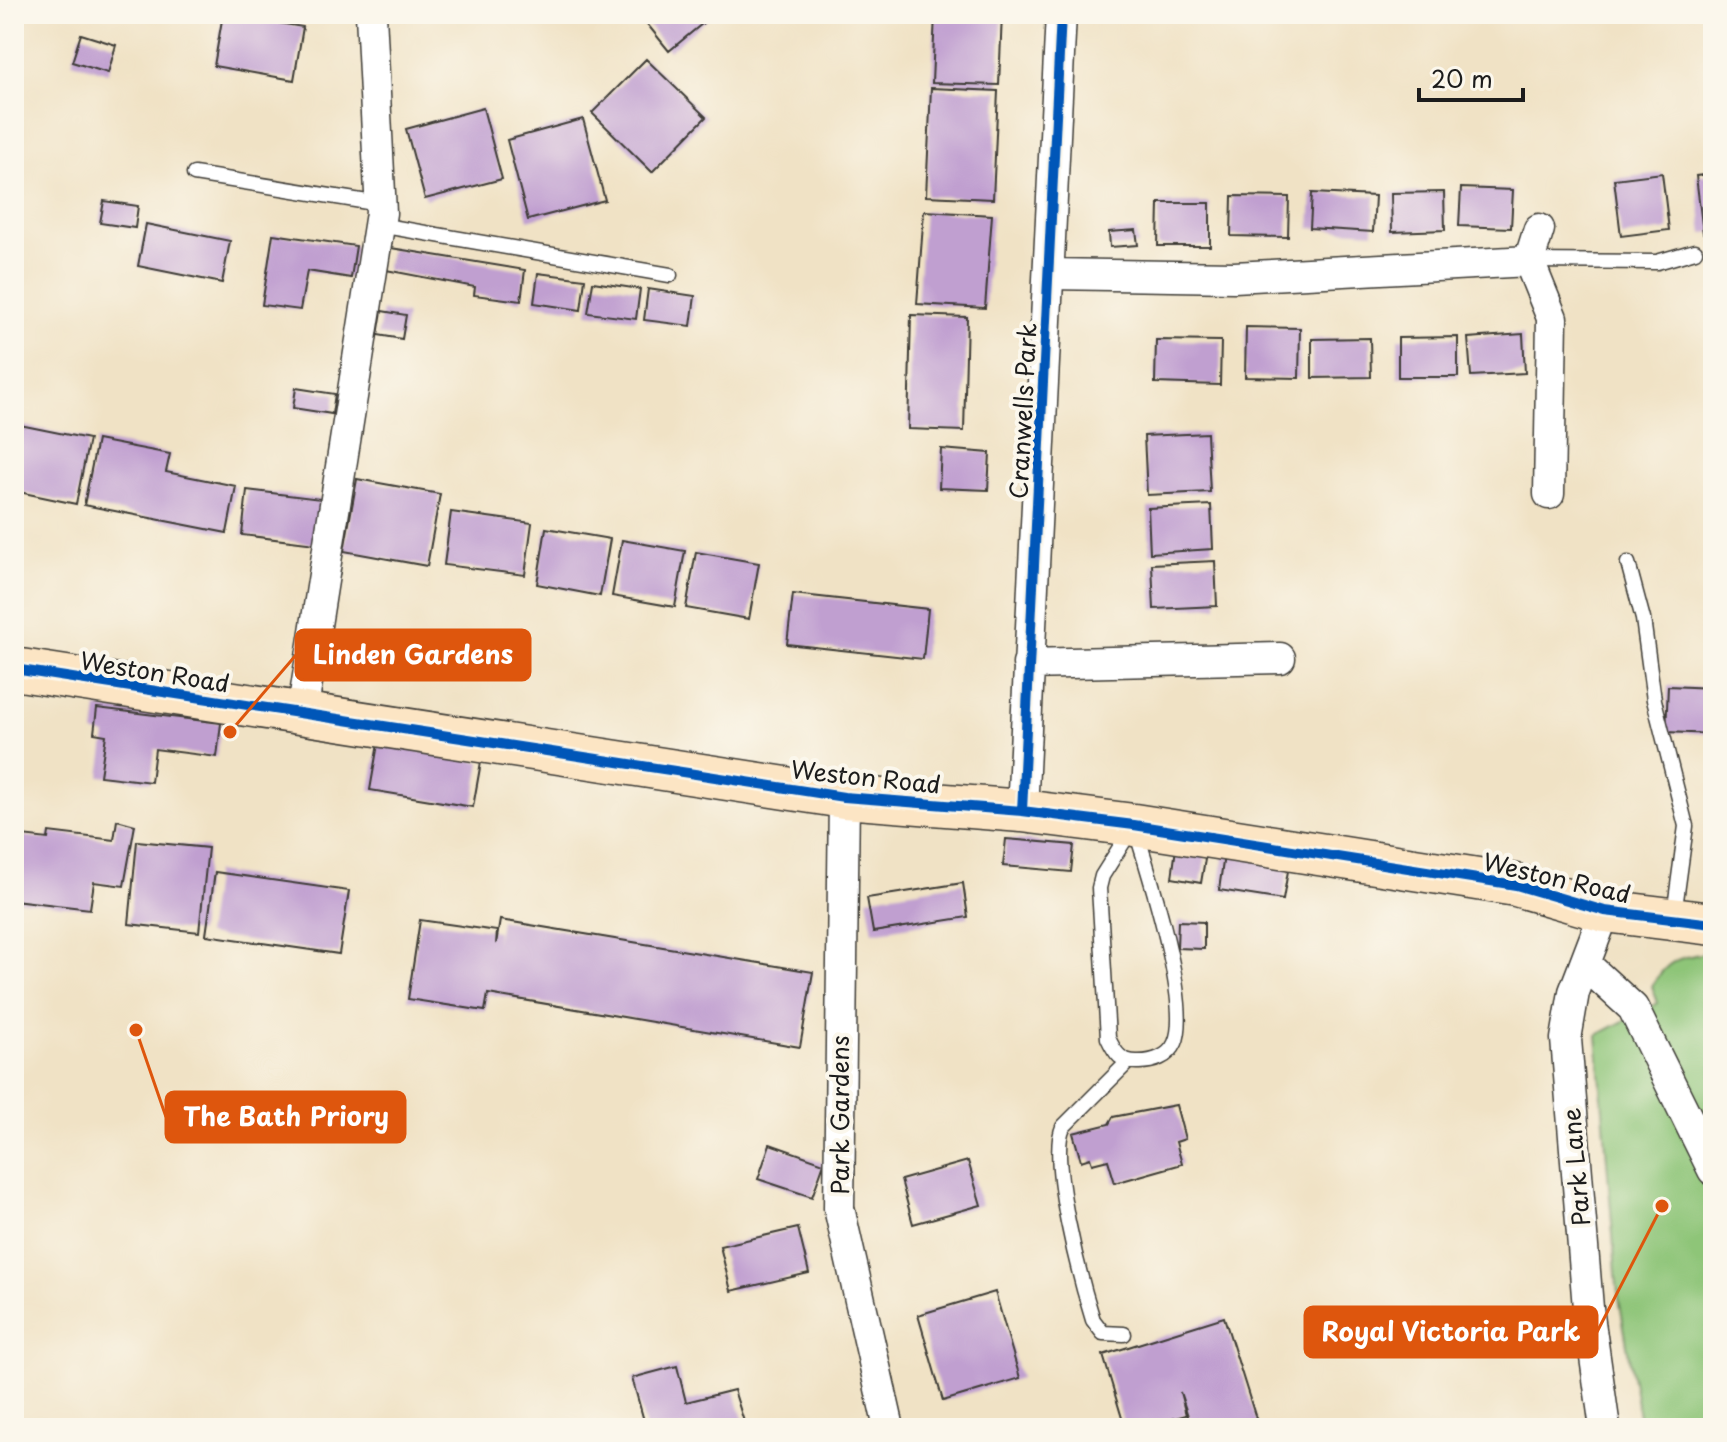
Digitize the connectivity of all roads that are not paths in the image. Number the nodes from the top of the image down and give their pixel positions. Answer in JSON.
{"nodes":[{"id":1,"x":371,"y":14,"type":"edge"},
{"id":2,"x":1061,"y":14,"type":"edge"},
{"id":3,"x":194,"y":174,"type":"dead end"},
{"id":4,"x":380,"y":214,"type":"junction"},
{"id":5,"x":1539,"y":229,"type":"dead end"},
{"id":6,"x":1695,"y":251,"type":"dead end"},
{"id":7,"x":1529,"y":261,"type":"junction"},
{"id":8,"x":1049,"y":274,"type":"junction"},
{"id":9,"x":670,"y":275,"type":"dead end"},
{"id":10,"x":1549,"y":494,"type":"dead end"},
{"id":11,"x":1628,"y":563,"type":"dead end"},
{"id":12,"x":1280,"y":658,"type":"dead end"},
{"id":13,"x":1028,"y":664,"type":"junction"},
{"id":14,"x":14,"y":669,"type":"edge"},
{"id":15,"x":302,"y":714,"type":"junction"},
{"id":16,"x":844,"y":797,"type":"junction"},
{"id":17,"x":1022,"y":811,"type":"junction"},
{"id":18,"x":1134,"y":825,"type":"junction"},
{"id":19,"x":1605,"y":911,"type":"junction"},
{"id":20,"x":1693,"y":922,"type":"edge"},
{"id":21,"x":1585,"y":964,"type":"junction"},
{"id":22,"x":1128,"y":1062,"type":"junction"},
{"id":23,"x":1713,"y":1170,"type":"edge"},
{"id":24,"x":1124,"y":1334,"type":"dead end"},
{"id":25,"x":889,"y":1428,"type":"edge"},
{"id":26,"x":1605,"y":1428,"type":"edge"}],
"edges":[{"from":1,"to":4,"type":"street"},
{"from":2,"to":8,"type":"street","name":"Cranwells Park"},
{"from":3,"to":4,"type":"lane"},
{"from":4,"to":9,"type":"lane"},
{"from":4,"to":15,"type":"street"},
{"from":5,"to":7,"type":"street"},
{"from":6,"to":7,"type":"lane"},
{"from":7,"to":8,"type":"street"},
{"from":7,"to":10,"type":"street"},
{"from":8,"to":13,"type":"street","name":"Cranwells Park"},
{"from":11,"to":20,"type":"lane"},
{"from":12,"to":13,"type":"street"},
{"from":13,"to":17,"type":"street","name":"Cranwells Park"},
{"from":14,"to":15,"type":"street","name":"Weston Road"},
{"from":15,"to":16,"type":"street","name":"Weston Road"},
{"from":16,"to":17,"type":"street","name":"Weston Road"},
{"from":16,"to":25,"type":"street","name":"Park Gardens"},
{"from":17,"to":18,"type":"street","name":"Weston Road"},
{"from":18,"to":19,"type":"street","name":"Weston Road"},
{"from":18,"to":22,"type":"lane"},
{"from":18,"to":22,"type":"lane"},
{"from":19,"to":20,"type":"street","name":"Weston Road"},
{"from":19,"to":21,"type":"street","name":"Park Lane"},
{"from":21,"to":23,"type":"street"},
{"from":21,"to":26,"type":"street","name":"Park Lane"},
{"from":22,"to":24,"type":"lane"}]}
